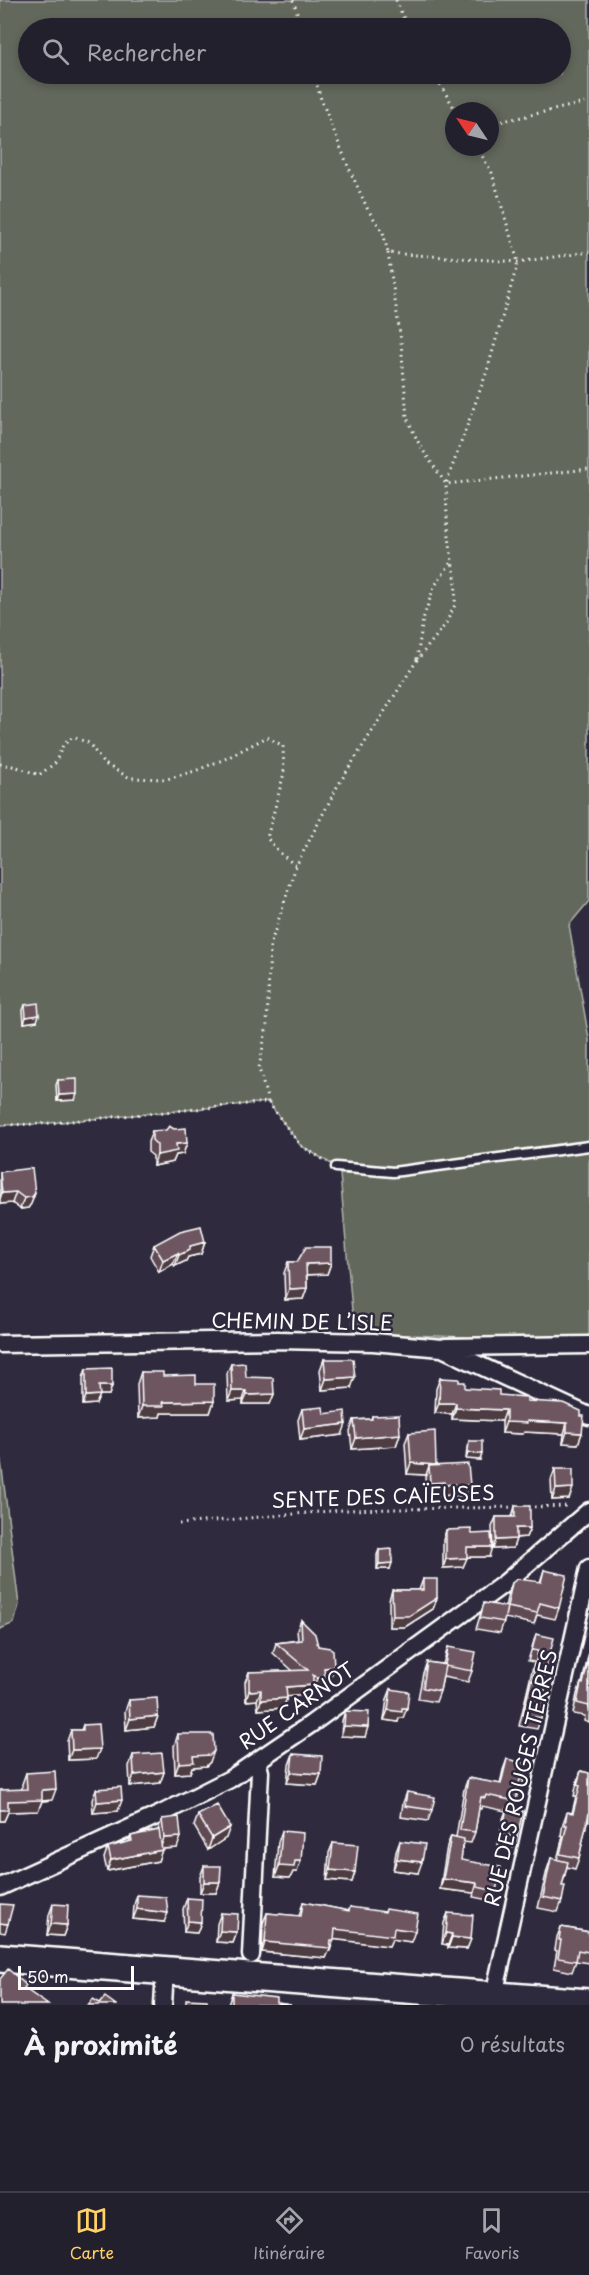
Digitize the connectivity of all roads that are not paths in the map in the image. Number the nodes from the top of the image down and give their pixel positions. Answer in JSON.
{"nodes":[{"id":1,"x":589,"y":1146,"type":"edge"},
{"id":2,"x":336,"y":1167,"type":"road end"},
{"id":3,"x":0,"y":1344,"type":"edge"},
{"id":4,"x":589,"y":1345,"type":"edge"},
{"id":5,"x":442,"y":1348,"type":"junction"},
{"id":6,"x":589,"y":1416,"type":"edge"},
{"id":7,"x":583,"y":1509,"type":"edge"},
{"id":8,"x":589,"y":1568,"type":"edge"},
{"id":9,"x":257,"y":1761,"type":"junction"},
{"id":10,"x":0,"y":1887,"type":"edge"},
{"id":11,"x":251,"y":1955,"type":"dead end"},
{"id":12,"x":0,"y":1958,"type":"edge"},
{"id":13,"x":165,"y":1970,"type":"junction"},
{"id":14,"x":492,"y":2001,"type":"edge"},
{"id":15,"x":576,"y":2003,"type":"edge"},
{"id":16,"x":163,"y":2005,"type":"edge"}],
"edges":[{"from":1,"to":2,"type":"lane"},
{"from":3,"to":5,"type":"street","name":"CHEMIN DE L’ISLE"},
{"from":4,"to":5,"type":"street"},
{"from":5,"to":6,"type":"street","name":"CHEMIN DE L’ISLE"},
{"from":7,"to":9,"type":"street","name":"RUE CARNOT"},
{"from":8,"to":14,"type":"street","name":"RUE DES ROUGES TERRES"},
{"from":9,"to":10,"type":"street","name":"RUE CARNOT"},
{"from":9,"to":11,"type":"street"},
{"from":12,"to":13,"type":"main road"},
{"from":13,"to":14,"type":"main road"},
{"from":13,"to":16,"type":"street"},
{"from":14,"to":15,"type":"main road"}]}
